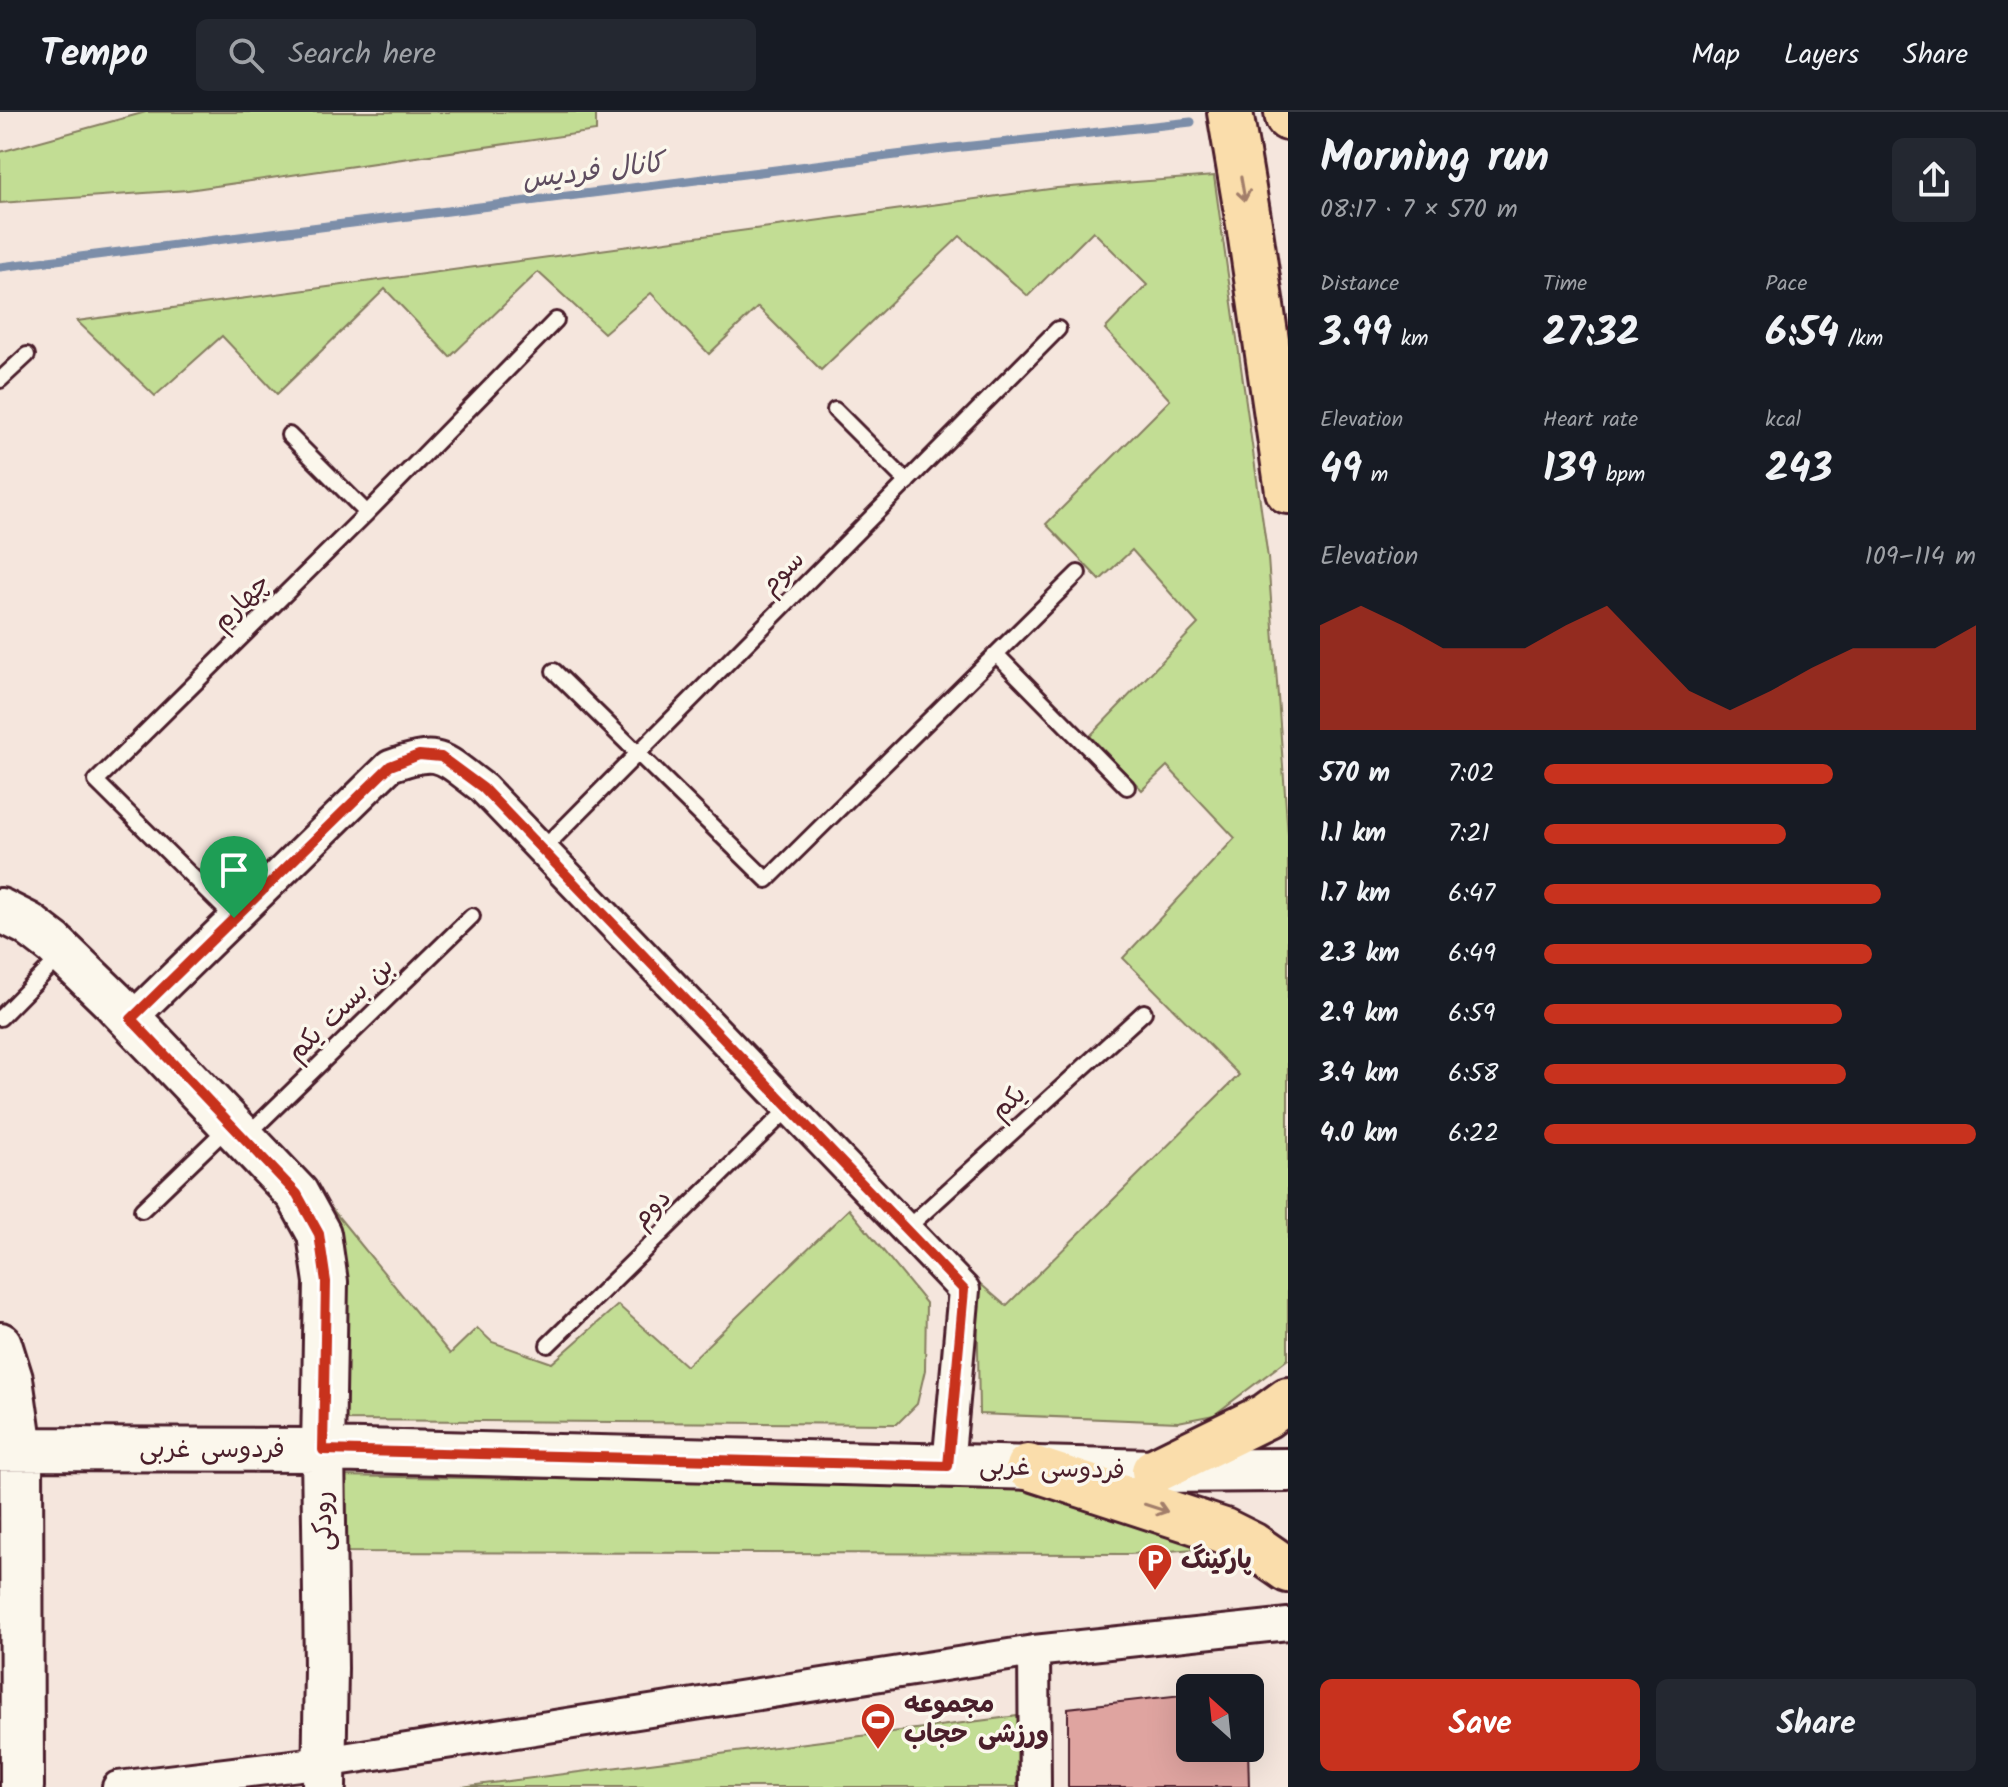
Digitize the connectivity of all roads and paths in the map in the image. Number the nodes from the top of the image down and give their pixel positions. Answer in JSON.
{"nodes":[{"id":1,"x":1230,"y":112,"type":"edge"},
{"id":2,"x":556,"y":320,"type":"dead end"},
{"id":3,"x":1058,"y":329,"type":"dead end"},
{"id":4,"x":27,"y":355,"type":"dead end"},
{"id":5,"x":0,"y":380,"type":"edge"},
{"id":6,"x":835,"y":410,"type":"dead end"},
{"id":7,"x":289,"y":435,"type":"dead end"},
{"id":8,"x":907,"y":482,"type":"junction"},
{"id":9,"x":1288,"y":491,"type":"edge"},
{"id":10,"x":367,"y":513,"type":"junction"},
{"id":11,"x":1078,"y":573,"type":"dead end"},
{"id":12,"x":996,"y":654,"type":"junction"},
{"id":13,"x":554,"y":671,"type":"dead end"},
{"id":14,"x":638,"y":753,"type":"junction"},
{"id":15,"x":1127,"y":787,"type":"dead end"},
{"id":16,"x":542,"y":850,"type":"junction"},
{"id":17,"x":0,"y":910,"type":"edge"},
{"id":18,"x":472,"y":916,"type":"dead end"},
{"id":19,"x":234,"y":918,"type":"junction"},
{"id":20,"x":64,"y":953,"type":"junction"},
{"id":21,"x":1144,"y":1012,"type":"dead end"},
{"id":22,"x":0,"y":1018,"type":"edge"},
{"id":23,"x":131,"y":1019,"type":"junction"},
{"id":24,"x":789,"y":1108,"type":"junction"},
{"id":25,"x":237,"y":1131,"type":"junction"},
{"id":26,"x":142,"y":1210,"type":"dead end"},
{"id":27,"x":906,"y":1229,"type":"junction"},
{"id":28,"x":548,"y":1345,"type":"dead end"},
{"id":29,"x":4,"y":1368,"type":"edge"},
{"id":30,"x":1288,"y":1400,"type":"edge"},
{"id":31,"x":10,"y":1449,"type":"edge"},
{"id":32,"x":323,"y":1450,"type":"junction"},
{"id":33,"x":948,"y":1466,"type":"junction"},
{"id":34,"x":1028,"y":1467,"type":"junction"},
{"id":35,"x":1288,"y":1470,"type":"edge"},
{"id":36,"x":1154,"y":1471,"type":"junction"},
{"id":37,"x":1288,"y":1570,"type":"edge"},
{"id":38,"x":1288,"y":1624,"type":"edge"},
{"id":39,"x":1034,"y":1651,"type":"junction"},
{"id":40,"x":324,"y":1774,"type":"edge"},
{"id":41,"x":22,"y":1787,"type":"edge"},
{"id":42,"x":118,"y":1787,"type":"edge"},
{"id":43,"x":1035,"y":1787,"type":"edge"}],
"edges":[{"from":1,"to":9,"type":"main road","one_way":true},
{"from":2,"to":10,"type":"lane","name":"چهارم"},
{"from":3,"to":8,"type":"lane","name":"سوم"},
{"from":4,"to":5,"type":"lane"},
{"from":6,"to":8,"type":"lane"},
{"from":7,"to":10,"type":"lane"},
{"from":8,"to":14,"type":"lane","name":"سوم"},
{"from":10,"to":19,"type":"lane","name":"چهارم"},
{"from":11,"to":12,"type":"lane"},
{"from":12,"to":14,"type":"lane"},
{"from":12,"to":15,"type":"lane"},
{"from":13,"to":14,"type":"lane"},
{"from":14,"to":16,"type":"lane","name":"سوم"},
{"from":16,"to":19,"type":"street"},
{"from":16,"to":24,"type":"street"},
{"from":17,"to":20,"type":"street","name":"رودکی"},
{"from":18,"to":25,"type":"lane","name":"بن بست یکم"},
{"from":19,"to":23,"type":"street"},
{"from":20,"to":22,"type":"lane"},
{"from":20,"to":23,"type":"street","name":"رودکی"},
{"from":21,"to":27,"type":"lane","name":"یکم"},
{"from":23,"to":25,"type":"street","name":"رودکی"},
{"from":24,"to":27,"type":"street"},
{"from":24,"to":28,"type":"lane","name":"دوم"},
{"from":25,"to":26,"type":"lane","name":"بن بست یکم"},
{"from":25,"to":32,"type":"street","name":"رودکی"},
{"from":27,"to":33,"type":"street"},
{"from":29,"to":31,"type":"street"},
{"from":30,"to":36,"type":"main road"},
{"from":31,"to":32,"type":"street","name":"فردوسی غربی"},
{"from":31,"to":41,"type":"street"},
{"from":32,"to":33,"type":"street","name":"فردوسی غربی"},
{"from":32,"to":40,"type":"street","name":"رودکی"},
{"from":33,"to":34,"type":"street","name":"فردوسی غربی"},
{"from":34,"to":36,"type":"street","name":"فردوسی غربی"},
{"from":34,"to":37,"type":"main road","one_way":true},
{"from":35,"to":36,"type":"street","name":"فردوسی غربی"},
{"from":38,"to":39,"type":"street"},
{"from":39,"to":40,"type":"street"},
{"from":39,"to":43,"type":"street"},
{"from":40,"to":42,"type":"street"}]}
